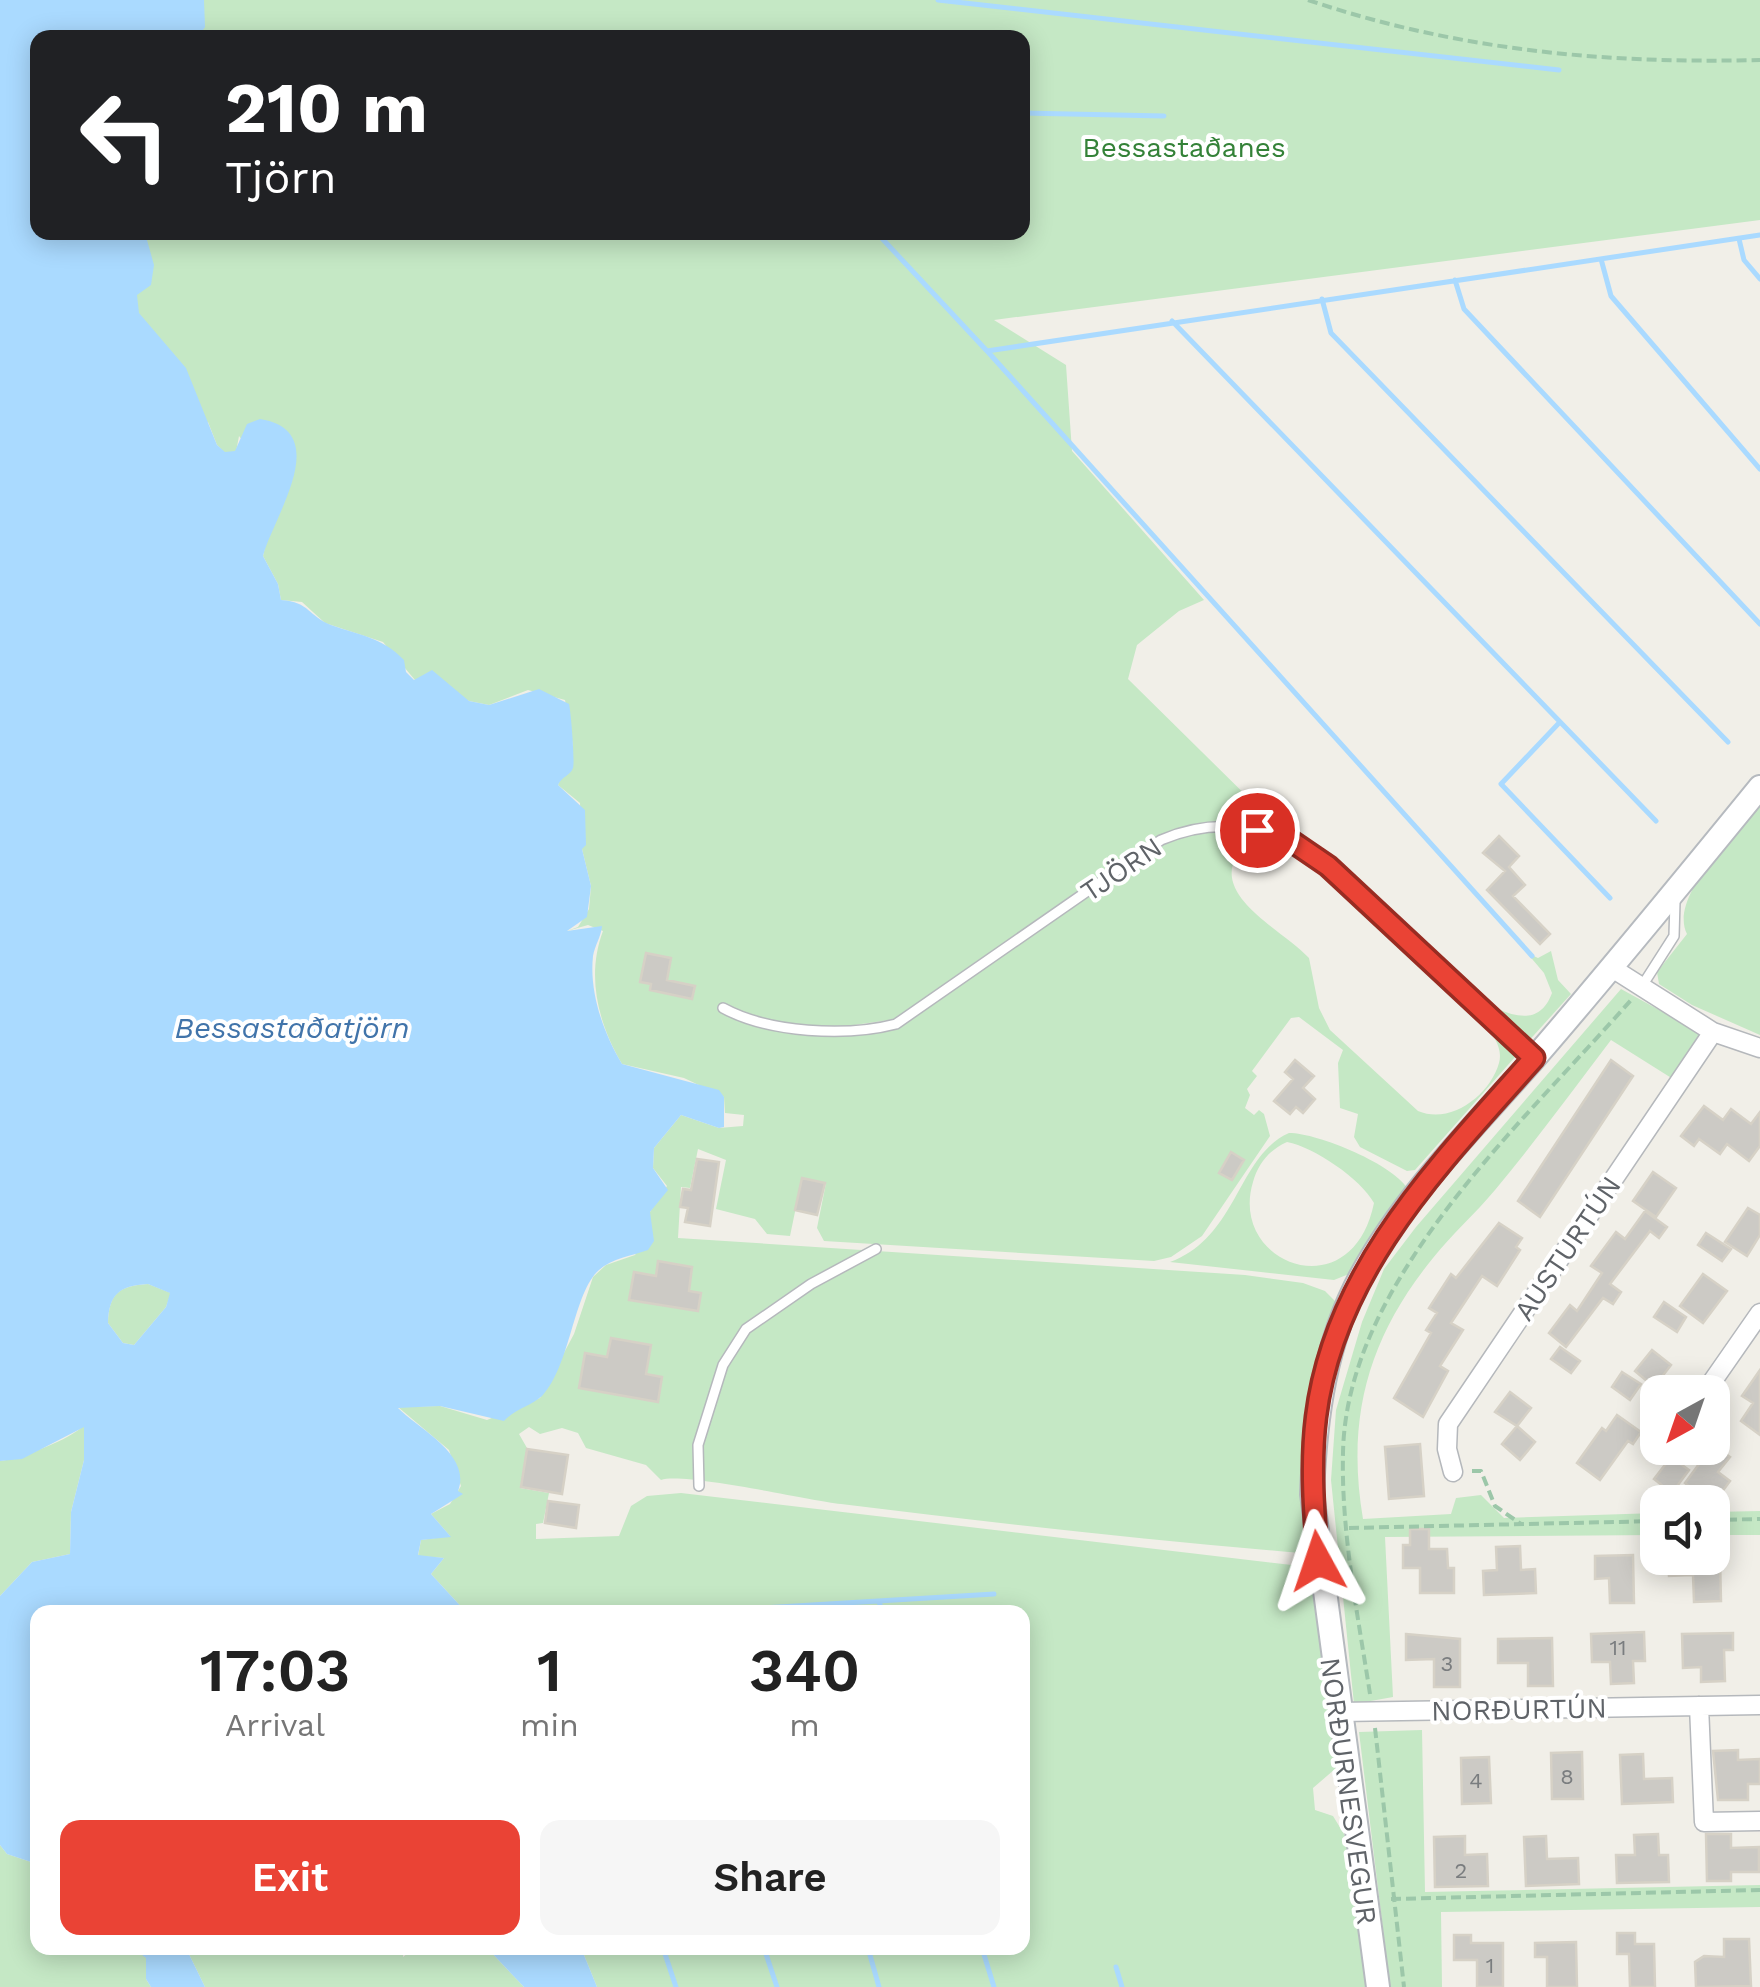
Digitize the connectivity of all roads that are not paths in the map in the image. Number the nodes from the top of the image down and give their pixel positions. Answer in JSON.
{"nodes":[{"id":1,"x":1760,"y":787,"type":"edge"},
{"id":2,"x":1675,"y":891,"type":"junction"},
{"id":3,"x":1612,"y":968,"type":"junction"},
{"id":4,"x":1641,"y":988,"type":"junction"},
{"id":5,"x":723,"y":1008,"type":"dead end"},
{"id":6,"x":1713,"y":1032,"type":"junction"},
{"id":7,"x":1760,"y":1048,"type":"edge"},
{"id":8,"x":1534,"y":1058,"type":"junction"},
{"id":9,"x":876,"y":1249,"type":"dead end"},
{"id":10,"x":1760,"y":1313,"type":"edge"},
{"id":11,"x":1717,"y":1375,"type":"edge"},
{"id":12,"x":1453,"y":1472,"type":"road end"},
{"id":13,"x":699,"y":1486,"type":"dead end"},
{"id":14,"x":1760,"y":1704,"type":"edge"},
{"id":15,"x":1699,"y":1706,"type":"junction"},
{"id":16,"x":1340,"y":1712,"type":"junction"},
{"id":17,"x":1760,"y":1821,"type":"edge"},
{"id":18,"x":1378,"y":1987,"type":"edge"}],
"edges":[{"from":1,"to":2,"type":"street","name":"NORÐURNESVEGUR"},
{"from":2,"to":3,"type":"street","name":"NORÐURNESVEGUR"},
{"from":2,"to":4,"type":"lane"},
{"from":3,"to":4,"type":"street"},
{"from":3,"to":8,"type":"street","name":"NORÐURNESVEGUR"},
{"from":4,"to":6,"type":"street"},
{"from":5,"to":8,"type":"lane","name":"TJÖRN"},
{"from":6,"to":7,"type":"street"},
{"from":6,"to":12,"type":"street","name":"AUSTURTÚN"},
{"from":8,"to":16,"type":"street","name":"NORÐURNESVEGUR"},
{"from":9,"to":13,"type":"lane"},
{"from":10,"to":11,"type":"street"},
{"from":14,"to":15,"type":"street","name":"NORÐURTÚN"},
{"from":15,"to":16,"type":"street","name":"NORÐURTÚN"},
{"from":15,"to":17,"type":"street"},
{"from":16,"to":18,"type":"street","name":"NORÐURNESVEGUR"}]}
